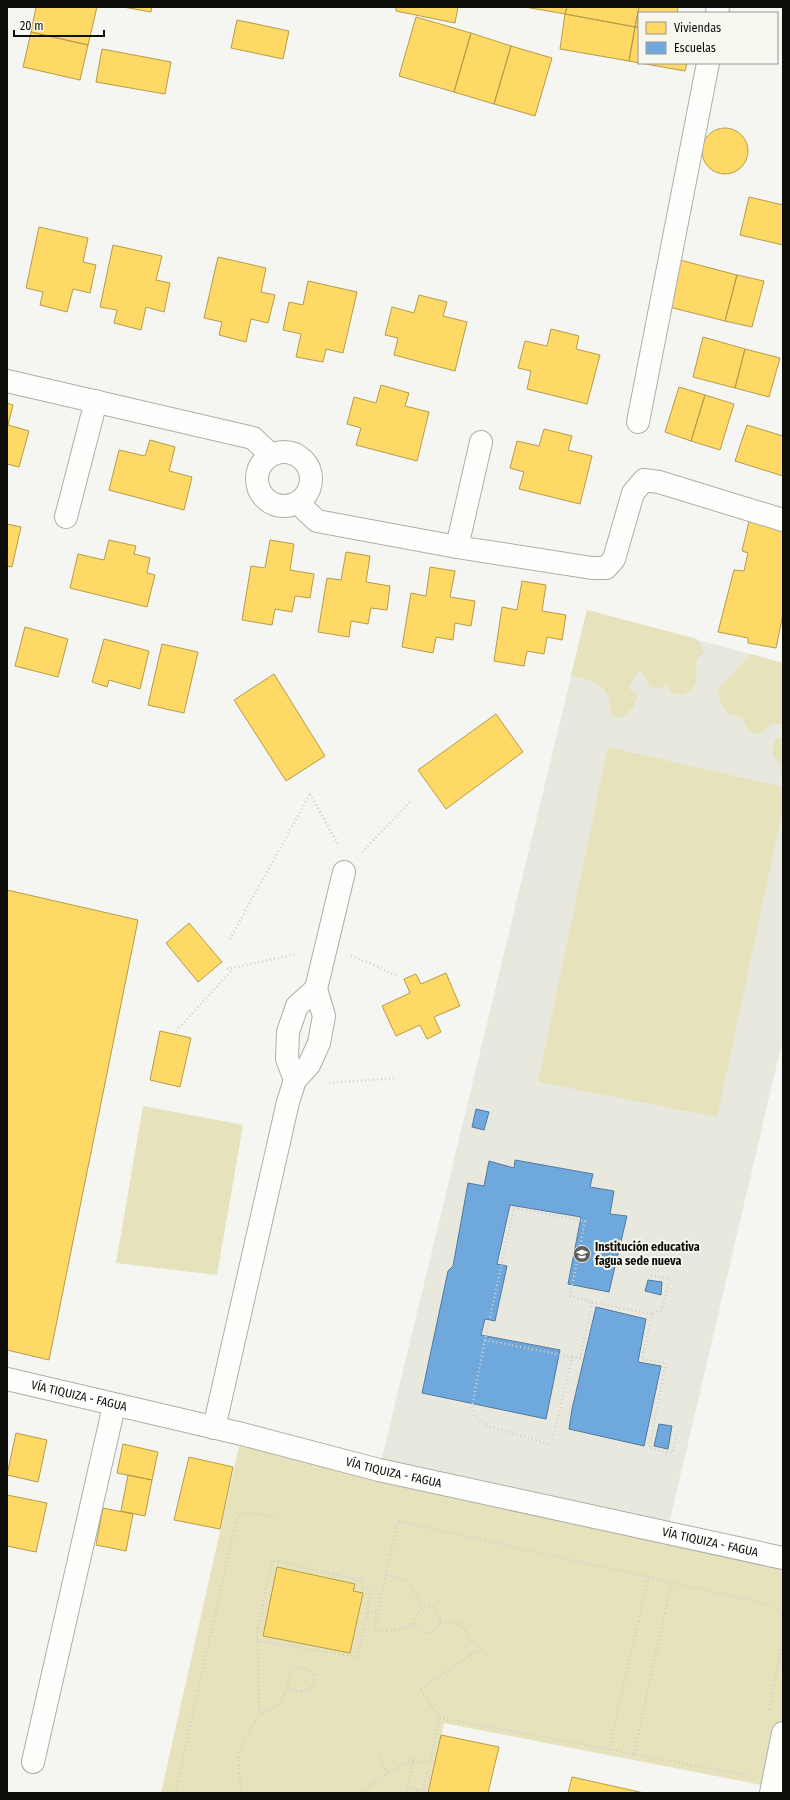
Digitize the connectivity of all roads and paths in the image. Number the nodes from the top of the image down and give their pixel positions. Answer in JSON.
{"nodes":[{"id":1,"x":708,"y":64,"type":"edge"},
{"id":2,"x":7,"y":381,"type":"edge"},
{"id":3,"x":96,"y":401,"type":"junction"},
{"id":4,"x":638,"y":422,"type":"dead end"},
{"id":5,"x":481,"y":442,"type":"dead end"},
{"id":6,"x":271,"y":455,"type":"junction"},
{"id":7,"x":298,"y":503,"type":"junction"},
{"id":8,"x":66,"y":517,"type":"dead end"},
{"id":9,"x":783,"y":520,"type":"edge"},
{"id":10,"x":457,"y":547,"type":"junction"},
{"id":11,"x":410,"y":802,"type":"dead end"},
{"id":12,"x":347,"y":869,"type":"junction"},
{"id":13,"x":230,"y":939,"type":"dead end"},
{"id":14,"x":325,"y":953,"type":"junction"},
{"id":15,"x":233,"y":968,"type":"junction"},
{"id":16,"x":227,"y":969,"type":"dead end"},
{"id":17,"x":396,"y":976,"type":"dead end"},
{"id":18,"x":316,"y":989,"type":"junction"},
{"id":19,"x":176,"y":1031,"type":"dead end"},
{"id":20,"x":397,"y":1078,"type":"dead end"},
{"id":21,"x":295,"y":1080,"type":"junction"},
{"id":22,"x":651,"y":1275,"type":"dead end"},
{"id":23,"x":592,"y":1302,"type":"junction"},
{"id":24,"x":652,"y":1314,"type":"junction"},
{"id":25,"x":485,"y":1340,"type":"junction"},
{"id":26,"x":572,"y":1357,"type":"junction"},
{"id":27,"x":7,"y":1379,"type":"edge"},
{"id":28,"x":114,"y":1406,"type":"junction"},
{"id":29,"x":214,"y":1428,"type":"junction"},
{"id":30,"x":678,"y":1431,"type":"dead end"},
{"id":31,"x":552,"y":1443,"type":"dead end"},
{"id":32,"x":548,"y":1444,"type":"dead end"},
{"id":33,"x":275,"y":1516,"type":"dead end"},
{"id":34,"x":783,"y":1558,"type":"edge"},
{"id":35,"x":386,"y":1575,"type":"junction"},
{"id":36,"x":648,"y":1578,"type":"junction"},
{"id":37,"x":671,"y":1583,"type":"junction"},
{"id":38,"x":422,"y":1608,"type":"junction"},
{"id":39,"x":378,"y":1610,"type":"junction"},
{"id":40,"x":367,"y":1614,"type":"junction"},
{"id":41,"x":783,"y":1616,"type":"edge"},
{"id":42,"x":414,"y":1623,"type":"junction"},
{"id":43,"x":440,"y":1623,"type":"junction"},
{"id":44,"x":258,"y":1641,"type":"junction"},
{"id":45,"x":783,"y":1641,"type":"edge"},
{"id":46,"x":289,"y":1688,"type":"junction"},
{"id":47,"x":769,"y":1712,"type":"dead end"},
{"id":48,"x":259,"y":1714,"type":"junction"},
{"id":49,"x":440,"y":1718,"type":"junction"},
{"id":50,"x":783,"y":1733,"type":"edge"},
{"id":51,"x":609,"y":1750,"type":"junction"},
{"id":52,"x":634,"y":1754,"type":"junction"},
{"id":53,"x":379,"y":1758,"type":"dead end"},
{"id":54,"x":33,"y":1762,"type":"dead end"},
{"id":55,"x":413,"y":1762,"type":"junction"},
{"id":56,"x":430,"y":1763,"type":"junction"},
{"id":57,"x":750,"y":1771,"type":"dead end"},
{"id":58,"x":388,"y":1773,"type":"junction"},
{"id":59,"x":407,"y":1788,"type":"junction"},
{"id":60,"x":423,"y":1792,"type":"edge"},
{"id":61,"x":175,"y":1793,"type":"edge"},
{"id":62,"x":241,"y":1793,"type":"edge"},
{"id":63,"x":358,"y":1793,"type":"edge"},
{"id":64,"x":406,"y":1793,"type":"edge"},
{"id":65,"x":771,"y":1793,"type":"edge"}],
"edges":[{"from":1,"to":4,"type":"street"},
{"from":2,"to":3,"type":"street"},
{"from":3,"to":6,"type":"street"},
{"from":3,"to":8,"type":"street"},
{"from":5,"to":10,"type":"street"},
{"from":6,"to":7,"type":"street"},
{"from":6,"to":7,"type":"street"},
{"from":7,"to":10,"type":"street"},
{"from":9,"to":10,"type":"street"},
{"from":11,"to":12,"type":"path"},
{"from":12,"to":13,"type":"path"},
{"from":12,"to":14,"type":"street"},
{"from":14,"to":15,"type":"path"},
{"from":14,"to":17,"type":"path"},
{"from":14,"to":18,"type":"street"},
{"from":15,"to":16,"type":"path"},
{"from":15,"to":19,"type":"path"},
{"from":18,"to":21,"type":"street"},
{"from":18,"to":21,"type":"street"},
{"from":20,"to":21,"type":"path"},
{"from":21,"to":29,"type":"street"},
{"from":22,"to":24,"type":"path"},
{"from":23,"to":24,"type":"path"},
{"from":23,"to":25,"type":"path"},
{"from":23,"to":26,"type":"path"},
{"from":24,"to":30,"type":"path"},
{"from":25,"to":26,"type":"path"},
{"from":25,"to":32,"type":"path"},
{"from":26,"to":31,"type":"path"},
{"from":27,"to":28,"type":"street","name":"VÍA TIQUIZA - FAGUA"},
{"from":28,"to":29,"type":"street","name":"VÍA TIQUIZA - FAGUA"},
{"from":28,"to":54,"type":"street"},
{"from":29,"to":34,"type":"street","name":"VÍA TIQUIZA - FAGUA"},
{"from":33,"to":61,"type":"path"},
{"from":35,"to":36,"type":"path"},
{"from":35,"to":38,"type":"path"},
{"from":35,"to":39,"type":"path"},
{"from":36,"to":37,"type":"path"},
{"from":36,"to":51,"type":"path"},
{"from":37,"to":41,"type":"path"},
{"from":37,"to":52,"type":"path"},
{"from":38,"to":42,"type":"path"},
{"from":38,"to":43,"type":"path"},
{"from":39,"to":40,"type":"path"},
{"from":39,"to":42,"type":"path"},
{"from":40,"to":44,"type":"path"},
{"from":40,"to":44,"type":"path"},
{"from":42,"to":43,"type":"path"},
{"from":43,"to":49,"type":"path"},
{"from":44,"to":48,"type":"path"},
{"from":45,"to":47,"type":"path"},
{"from":46,"to":46,"type":"path"},
{"from":46,"to":48,"type":"path"},
{"from":48,"to":62,"type":"path"},
{"from":49,"to":51,"type":"path"},
{"from":49,"to":56,"type":"path"},
{"from":50,"to":65,"type":"street"},
{"from":51,"to":52,"type":"path"},
{"from":52,"to":57,"type":"path"},
{"from":53,"to":58,"type":"path"},
{"from":55,"to":56,"type":"path"},
{"from":55,"to":58,"type":"path"},
{"from":55,"to":59,"type":"path"},
{"from":56,"to":60,"type":"path"},
{"from":58,"to":63,"type":"path"},
{"from":59,"to":60,"type":"path"},
{"from":59,"to":64,"type":"path"}]}
